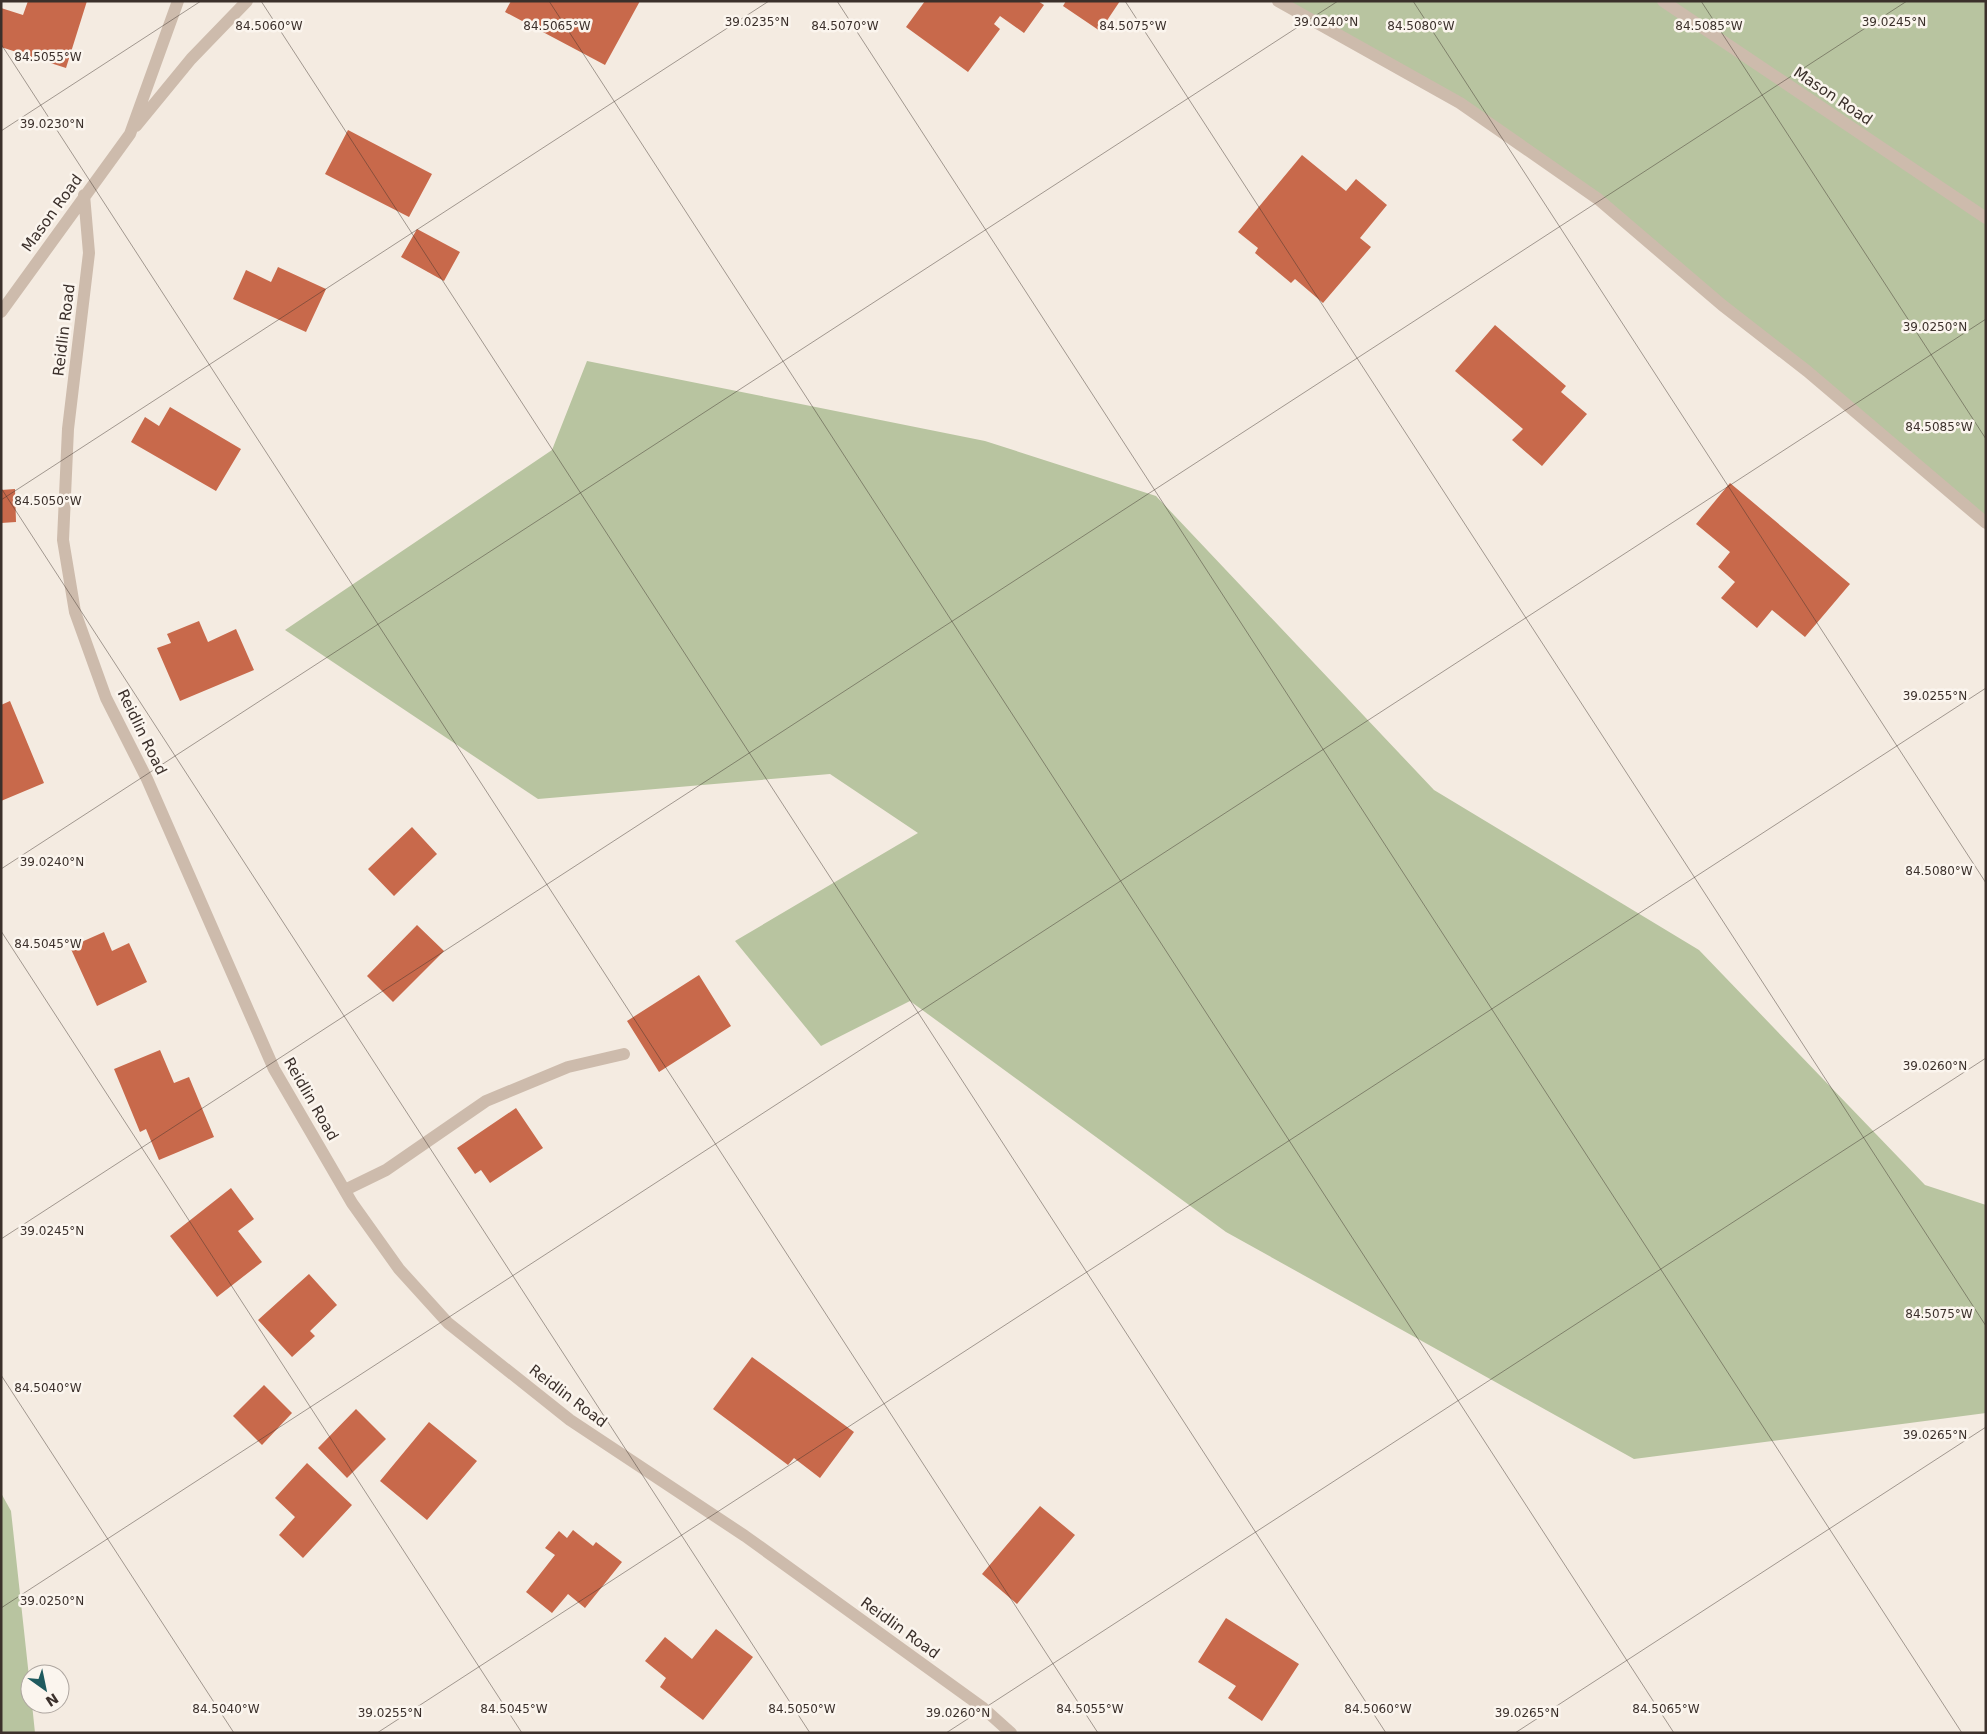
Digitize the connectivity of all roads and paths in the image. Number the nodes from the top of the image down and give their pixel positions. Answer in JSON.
{"nodes":[{"id":1,"x":178,"y":1,"type":"edge"},
{"id":2,"x":247,"y":1,"type":"edge"},
{"id":3,"x":1278,"y":1,"type":"edge"},
{"id":4,"x":1663,"y":1,"type":"edge"},
{"id":5,"x":130,"y":134,"type":"junction"},
{"id":6,"x":84,"y":195,"type":"junction"},
{"id":7,"x":1986,"y":218,"type":"edge"},
{"id":8,"x":1,"y":312,"type":"edge"},
{"id":9,"x":1986,"y":523,"type":"edge"},
{"id":10,"x":624,"y":1054,"type":"dead end"},
{"id":11,"x":345,"y":1190,"type":"junction"},
{"id":12,"x":1011,"y":1733,"type":"edge"}],
"edges":[{"from":1,"to":5,"type":"street","name":"Mason Road"},
{"from":2,"to":5,"type":"street","name":"Mason Road"},
{"from":3,"to":9,"type":"street"},
{"from":4,"to":7,"type":"street","name":"Mason Road"},
{"from":5,"to":6,"type":"street","name":"Mason Road"},
{"from":6,"to":8,"type":"street","name":"Mason Road"},
{"from":6,"to":11,"type":"street","name":"Reidlin Road"},
{"from":10,"to":11,"type":"street"},
{"from":11,"to":12,"type":"street","name":"Reidlin Road"}]}
